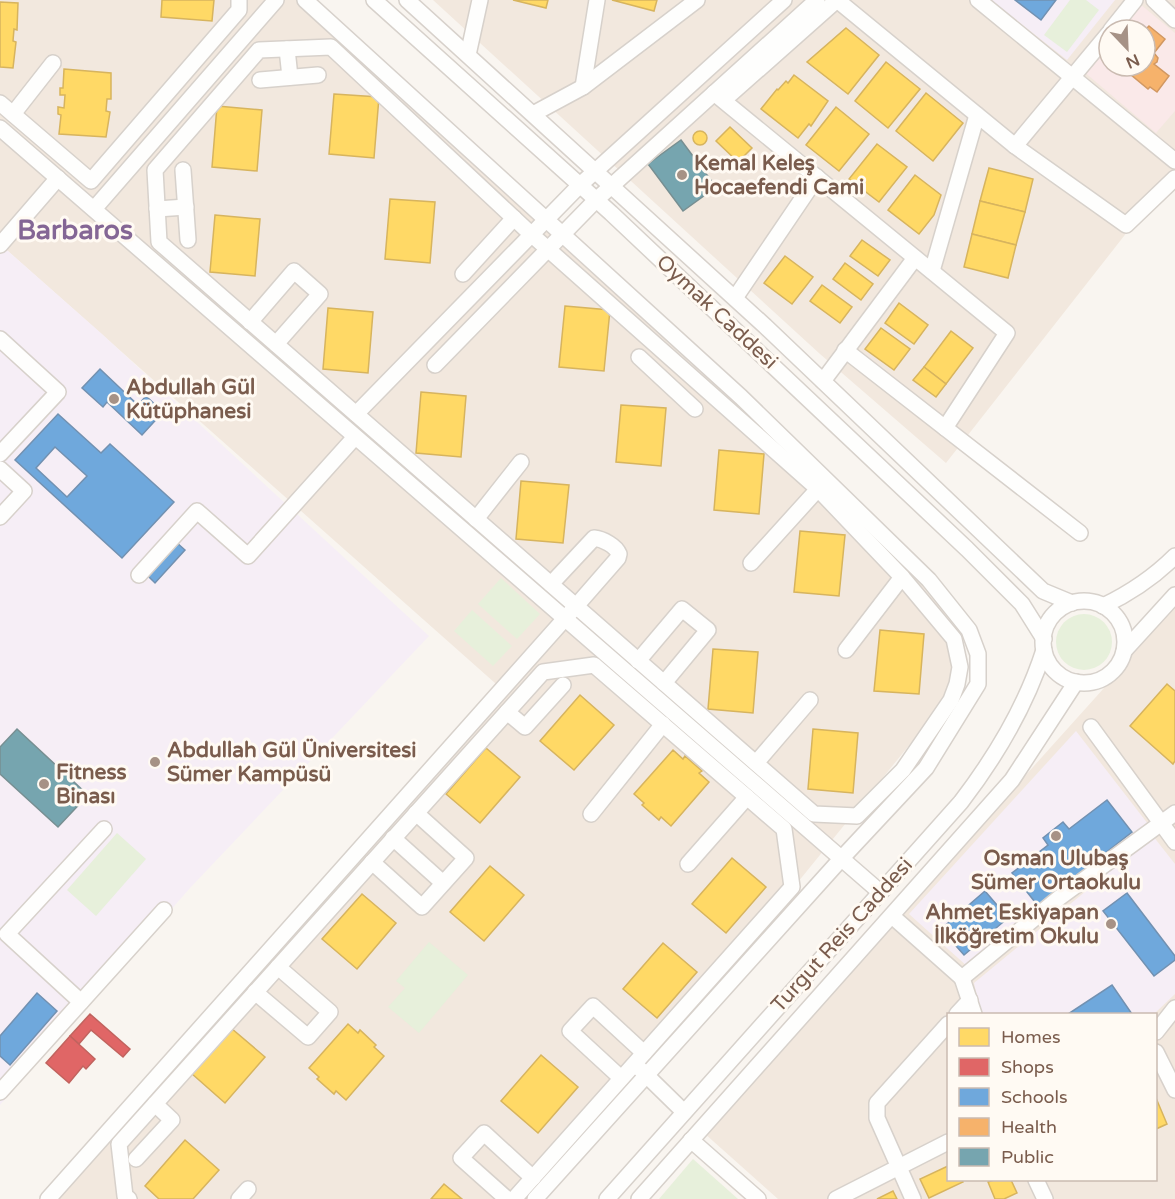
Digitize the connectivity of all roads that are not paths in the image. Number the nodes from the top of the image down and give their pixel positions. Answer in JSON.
{"nodes":[{"id":1,"x":239,"y":0,"type":"edge"},
{"id":2,"x":276,"y":0,"type":"edge"},
{"id":3,"x":305,"y":0,"type":"edge"},
{"id":4,"x":375,"y":0,"type":"edge"},
{"id":5,"x":408,"y":0,"type":"edge"},
{"id":6,"x":480,"y":0,"type":"edge"},
{"id":7,"x":597,"y":0,"type":"edge"},
{"id":8,"x":697,"y":0,"type":"edge"},
{"id":9,"x":784,"y":0,"type":"edge"},
{"id":10,"x":817,"y":0,"type":"edge"},
{"id":11,"x":837,"y":0,"type":"edge"},
{"id":12,"x":978,"y":0,"type":"edge"},
{"id":13,"x":1135,"y":0,"type":"edge"},
{"id":14,"x":1154,"y":0,"type":"edge"},
{"id":15,"x":1121,"y":18,"type":"edge"},
{"id":16,"x":1175,"y":20,"type":"edge"},
{"id":17,"x":1097,"y":48,"type":"edge"},
{"id":18,"x":287,"y":49,"type":"junction"},
{"id":19,"x":468,"y":55,"type":"junction"},
{"id":20,"x":53,"y":63,"type":"dead end"},
{"id":21,"x":318,"y":75,"type":"dead end"},
{"id":22,"x":290,"y":77,"type":"junction"},
{"id":23,"x":1074,"y":77,"type":"junction"},
{"id":24,"x":260,"y":80,"type":"dead end"},
{"id":25,"x":583,"y":87,"type":"junction"},
{"id":26,"x":719,"y":97,"type":"junction"},
{"id":27,"x":0,"y":103,"type":"edge"},
{"id":28,"x":13,"y":114,"type":"junction"},
{"id":29,"x":532,"y":114,"type":"junction"},
{"id":30,"x":977,"y":115,"type":"junction"},
{"id":31,"x":147,"y":117,"type":"junction"},
{"id":32,"x":0,"y":128,"type":"edge"},
{"id":33,"x":162,"y":131,"type":"junction"},
{"id":34,"x":1016,"y":146,"type":"junction"},
{"id":35,"x":1172,"y":153,"type":"edge"},
{"id":36,"x":183,"y":170,"type":"dead end"},
{"id":37,"x":595,"y":171,"type":"junction"},
{"id":38,"x":817,"y":177,"type":"junction"},
{"id":39,"x":58,"y":178,"type":"junction"},
{"id":40,"x":1175,"y":178,"type":"edge"},
{"id":41,"x":580,"y":185,"type":"junction"},
{"id":42,"x":611,"y":186,"type":"junction"},
{"id":43,"x":596,"y":200,"type":"junction"},
{"id":44,"x":186,"y":207,"type":"junction"},
{"id":45,"x":94,"y":209,"type":"junction"},
{"id":46,"x":157,"y":209,"type":"junction"},
{"id":47,"x":514,"y":218,"type":"junction"},
{"id":48,"x":547,"y":219,"type":"junction"},
{"id":49,"x":562,"y":233,"type":"junction"},
{"id":50,"x":532,"y":235,"type":"junction"},
{"id":51,"x":188,"y":240,"type":"dead end"},
{"id":52,"x":0,"y":245,"type":"edge"},
{"id":53,"x":548,"y":248,"type":"junction"},
{"id":54,"x":915,"y":258,"type":"junction"},
{"id":55,"x":932,"y":271,"type":"junction"},
{"id":56,"x":463,"y":274,"type":"dead end"},
{"id":57,"x":735,"y":298,"type":"junction"},
{"id":58,"x":250,"y":322,"type":"junction"},
{"id":59,"x":445,"y":324,"type":"junction"},
{"id":60,"x":0,"y":339,"type":"edge"},
{"id":61,"x":460,"y":339,"type":"junction"},
{"id":62,"x":276,"y":345,"type":"junction"},
{"id":63,"x":845,"y":350,"type":"junction"},
{"id":64,"x":639,"y":357,"type":"dead end"},
{"id":65,"x":435,"y":365,"type":"dead end"},
{"id":66,"x":680,"y":367,"type":"junction"},
{"id":67,"x":822,"y":381,"type":"junction"},
{"id":68,"x":666,"y":382,"type":"junction"},
{"id":69,"x":695,"y":408,"type":"dead end"},
{"id":70,"x":356,"y":414,"type":"junction"},
{"id":71,"x":945,"y":428,"type":"junction"},
{"id":72,"x":355,"y":437,"type":"junction"},
{"id":73,"x":0,"y":454,"type":"edge"},
{"id":74,"x":521,"y":462,"type":"dead end"},
{"id":75,"x":0,"y":469,"type":"edge"},
{"id":76,"x":818,"y":489,"type":"junction"},
{"id":77,"x":3,"y":507,"type":"edge"},
{"id":78,"x":476,"y":519,"type":"junction"},
{"id":79,"x":1080,"y":533,"type":"dead end"},
{"id":80,"x":1175,"y":556,"type":"edge"},
{"id":81,"x":751,"y":563,"type":"dead end"},
{"id":82,"x":139,"y":575,"type":"dead end"},
{"id":83,"x":902,"y":577,"type":"junction"},
{"id":84,"x":551,"y":584,"type":"junction"},
{"id":85,"x":1175,"y":595,"type":"edge"},
{"id":86,"x":1072,"y":603,"type":"junction"},
{"id":87,"x":576,"y":606,"type":"junction"},
{"id":88,"x":1103,"y":606,"type":"junction"},
{"id":89,"x":564,"y":618,"type":"junction"},
{"id":90,"x":1044,"y":644,"type":"junction"},
{"id":91,"x":846,"y":650,"type":"dead end"},
{"id":92,"x":1124,"y":651,"type":"junction"},
{"id":93,"x":638,"y":661,"type":"junction"},
{"id":94,"x":1076,"y":682,"type":"junction"},
{"id":95,"x":664,"y":683,"type":"junction"},
{"id":96,"x":563,"y":685,"type":"dead end"},
{"id":97,"x":810,"y":700,"type":"dead end"},
{"id":98,"x":507,"y":712,"type":"junction"},
{"id":99,"x":663,"y":724,"type":"junction"},
{"id":100,"x":1091,"y":727,"type":"dead end"},
{"id":101,"x":756,"y":763,"type":"junction"},
{"id":102,"x":747,"y":797,"type":"junction"},
{"id":103,"x":416,"y":813,"type":"junction"},
{"id":104,"x":591,"y":813,"type":"dead end"},
{"id":105,"x":1175,"y":813,"type":"edge"},
{"id":106,"x":1162,"y":824,"type":"junction"},
{"id":107,"x":104,"y":828,"type":"dead end"},
{"id":108,"x":393,"y":838,"type":"junction"},
{"id":109,"x":1175,"y":842,"type":"edge"},
{"id":110,"x":841,"y":859,"type":"junction"},
{"id":111,"x":372,"y":862,"type":"junction"},
{"id":112,"x":688,"y":864,"type":"dead end"},
{"id":113,"x":443,"y":883,"type":"junction"},
{"id":114,"x":880,"y":892,"type":"junction"},
{"id":115,"x":164,"y":910,"type":"dead end"},
{"id":116,"x":892,"y":916,"type":"junction"},
{"id":117,"x":278,"y":967,"type":"junction"},
{"id":118,"x":962,"y":978,"type":"junction"},
{"id":119,"x":255,"y":992,"type":"junction"},
{"id":120,"x":81,"y":1002,"type":"junction"},
{"id":121,"x":972,"y":1007,"type":"edge"},
{"id":122,"x":1175,"y":1008,"type":"edge"},
{"id":123,"x":947,"y":1025,"type":"edge"},
{"id":124,"x":1175,"y":1026,"type":"edge"},
{"id":125,"x":1157,"y":1030,"type":"edge"},
{"id":126,"x":1157,"y":1035,"type":"edge"},
{"id":127,"x":1157,"y":1056,"type":"edge"},
{"id":128,"x":639,"y":1059,"type":"junction"},
{"id":129,"x":646,"y":1076,"type":"junction"},
{"id":130,"x":621,"y":1078,"type":"junction"},
{"id":131,"x":1175,"y":1090,"type":"edge"},
{"id":132,"x":0,"y":1092,"type":"edge"},
{"id":133,"x":155,"y":1104,"type":"junction"},
{"id":134,"x":684,"y":1112,"type":"junction"},
{"id":135,"x":691,"y":1140,"type":"junction"},
{"id":136,"x":947,"y":1142,"type":"edge"},
{"id":137,"x":136,"y":1159,"type":"dead end"},
{"id":138,"x":898,"y":1167,"type":"junction"},
{"id":139,"x":532,"y":1178,"type":"junction"},
{"id":140,"x":1037,"y":1181,"type":"edge"},
{"id":141,"x":48,"y":1199,"type":"edge"},
{"id":142,"x":129,"y":1199,"type":"edge"},
{"id":143,"x":507,"y":1199,"type":"edge"},
{"id":144,"x":514,"y":1199,"type":"edge"},
{"id":145,"x":535,"y":1199,"type":"edge"},
{"id":146,"x":607,"y":1199,"type":"edge"},
{"id":147,"x":639,"y":1199,"type":"edge"},
{"id":148,"x":758,"y":1199,"type":"edge"},
{"id":149,"x":836,"y":1199,"type":"edge"},
{"id":150,"x":913,"y":1199,"type":"edge"},
{"id":151,"x":1045,"y":1199,"type":"edge"}],
"edges":[{"from":1,"to":31,"type":"street"},
{"from":2,"to":33,"type":"street"},
{"from":3,"to":48,"type":"street"},
{"from":4,"to":41,"type":"street","name":"Oymak Caddesi"},
{"from":5,"to":19,"type":"street","name":"Oymak Caddesi"},
{"from":6,"to":19,"type":"street"},
{"from":7,"to":25,"type":"street"},
{"from":8,"to":25,"type":"street"},
{"from":9,"to":37,"type":"street"},
{"from":10,"to":26,"type":"street"},
{"from":11,"to":26,"type":"street"},
{"from":11,"to":30,"type":"street"},
{"from":12,"to":23,"type":"street"},
{"from":13,"to":15,"type":"street"},
{"from":14,"to":16,"type":"street"},
{"from":17,"to":23,"type":"street"},
{"from":18,"to":22,"type":"street"},
{"from":18,"to":46,"type":"street"},
{"from":18,"to":47,"type":"street"},
{"from":19,"to":29,"type":"street","name":"Oymak Caddesi"},
{"from":20,"to":28,"type":"street"},
{"from":21,"to":22,"type":"street"},
{"from":22,"to":24,"type":"street"},
{"from":23,"to":34,"type":"street"},
{"from":23,"to":35,"type":"street"},
{"from":25,"to":29,"type":"street"},
{"from":26,"to":38,"type":"street"},
{"from":26,"to":42,"type":"street"},
{"from":27,"to":28,"type":"street"},
{"from":28,"to":31,"type":"street"},
{"from":29,"to":37,"type":"street","name":"Oymak Caddesi"},
{"from":30,"to":34,"type":"street"},
{"from":30,"to":55,"type":"street"},
{"from":31,"to":33,"type":"street"},
{"from":32,"to":39,"type":"street"},
{"from":33,"to":45,"type":"street"},
{"from":34,"to":40,"type":"street"},
{"from":36,"to":44,"type":"street"},
{"from":37,"to":41,"type":"street"},
{"from":37,"to":42,"type":"street","name":"Oymak Caddesi"},
{"from":38,"to":54,"type":"street"},
{"from":38,"to":57,"type":"street"},
{"from":39,"to":45,"type":"street"},
{"from":39,"to":52,"type":"street"},
{"from":41,"to":43,"type":"street","name":"Oymak Caddesi"},
{"from":41,"to":48,"type":"street"},
{"from":42,"to":43,"type":"street"},
{"from":42,"to":57,"type":"street","name":"Oymak Caddesi"},
{"from":43,"to":49,"type":"street"},
{"from":43,"to":90,"type":"street","name":"Oymak Caddesi"},
{"from":44,"to":46,"type":"street"},
{"from":44,"to":51,"type":"street"},
{"from":45,"to":72,"type":"street"},
{"from":46,"to":58,"type":"street"},
{"from":47,"to":50,"type":"street"},
{"from":47,"to":56,"type":"street"},
{"from":48,"to":49,"type":"street"},
{"from":48,"to":50,"type":"street"},
{"from":49,"to":53,"type":"street"},
{"from":49,"to":110,"type":"street"},
{"from":50,"to":53,"type":"street"},
{"from":50,"to":59,"type":"street"},
{"from":53,"to":61,"type":"street"},
{"from":53,"to":66,"type":"street"},
{"from":54,"to":55,"type":"street"},
{"from":54,"to":63,"type":"street"},
{"from":55,"to":71,"type":"street"},
{"from":57,"to":67,"type":"street","name":"Oymak Caddesi"},
{"from":58,"to":62,"type":"street"},
{"from":58,"to":62,"type":"street"},
{"from":59,"to":61,"type":"street"},
{"from":59,"to":70,"type":"street"},
{"from":60,"to":73,"type":"street"},
{"from":61,"to":65,"type":"street"},
{"from":62,"to":70,"type":"street"},
{"from":63,"to":67,"type":"street"},
{"from":63,"to":71,"type":"street"},
{"from":64,"to":68,"type":"street"},
{"from":66,"to":68,"type":"street"},
{"from":66,"to":76,"type":"street"},
{"from":67,"to":86,"type":"street","name":"Oymak Caddesi"},
{"from":68,"to":69,"type":"street"},
{"from":70,"to":78,"type":"street"},
{"from":71,"to":79,"type":"street"},
{"from":72,"to":82,"type":"street"},
{"from":72,"to":89,"type":"street"},
{"from":74,"to":78,"type":"street"},
{"from":75,"to":77,"type":"street"},
{"from":76,"to":81,"type":"street"},
{"from":76,"to":83,"type":"street"},
{"from":78,"to":84,"type":"street"},
{"from":80,"to":88,"type":"street"},
{"from":83,"to":91,"type":"street"},
{"from":83,"to":101,"type":"street"},
{"from":84,"to":87,"type":"street"},
{"from":84,"to":87,"type":"street"},
{"from":85,"to":92,"type":"street"},
{"from":86,"to":88,"type":"street"},
{"from":86,"to":90,"type":"street"},
{"from":87,"to":89,"type":"street"},
{"from":87,"to":93,"type":"street"},
{"from":88,"to":92,"type":"street"},
{"from":89,"to":110,"type":"street"},
{"from":89,"to":141,"type":"street"},
{"from":90,"to":94,"type":"street"},
{"from":90,"to":114,"type":"street","name":"Turgut Reis Caddesi"},
{"from":92,"to":94,"type":"street"},
{"from":93,"to":95,"type":"street"},
{"from":93,"to":95,"type":"street"},
{"from":94,"to":116,"type":"street","name":"Turgut Reis Caddesi"},
{"from":95,"to":101,"type":"street"},
{"from":96,"to":98,"type":"street"},
{"from":97,"to":101,"type":"street"},
{"from":98,"to":99,"type":"street"},
{"from":98,"to":103,"type":"street"},
{"from":99,"to":102,"type":"street"},
{"from":99,"to":104,"type":"street"},
{"from":100,"to":106,"type":"street"},
{"from":102,"to":112,"type":"street"},
{"from":102,"to":128,"type":"street"},
{"from":103,"to":108,"type":"street"},
{"from":103,"to":113,"type":"street"},
{"from":105,"to":106,"type":"street"},
{"from":106,"to":109,"type":"street"},
{"from":106,"to":118,"type":"street"},
{"from":107,"to":120,"type":"street"},
{"from":108,"to":111,"type":"street"},
{"from":108,"to":113,"type":"street"},
{"from":110,"to":114,"type":"street"},
{"from":110,"to":129,"type":"street"},
{"from":111,"to":113,"type":"street"},
{"from":111,"to":117,"type":"street"},
{"from":114,"to":134,"type":"street","name":"Turgut Reis Caddesi"},
{"from":115,"to":120,"type":"street"},
{"from":116,"to":118,"type":"street"},
{"from":116,"to":135,"type":"street","name":"Turgut Reis Caddesi"},
{"from":117,"to":119,"type":"street"},
{"from":117,"to":119,"type":"street"},
{"from":118,"to":121,"type":"street"},
{"from":119,"to":133,"type":"street"},
{"from":120,"to":132,"type":"street"},
{"from":122,"to":125,"type":"street"},
{"from":123,"to":138,"type":"street"},
{"from":124,"to":126,"type":"street"},
{"from":127,"to":131,"type":"street"},
{"from":128,"to":129,"type":"street"},
{"from":128,"to":130,"type":"street"},
{"from":128,"to":130,"type":"street"},
{"from":129,"to":134,"type":"street"},
{"from":129,"to":145,"type":"street"},
{"from":130,"to":139,"type":"street"},
{"from":133,"to":137,"type":"street"},
{"from":133,"to":142,"type":"street"},
{"from":134,"to":146,"type":"street","name":"Turgut Reis Caddesi"},
{"from":135,"to":147,"type":"street","name":"Turgut Reis Caddesi"},
{"from":135,"to":148,"type":"street"},
{"from":136,"to":138,"type":"street"},
{"from":138,"to":149,"type":"street"},
{"from":138,"to":150,"type":"street"},
{"from":139,"to":143,"type":"street"},
{"from":139,"to":144,"type":"street"},
{"from":140,"to":151,"type":"street"}]}
